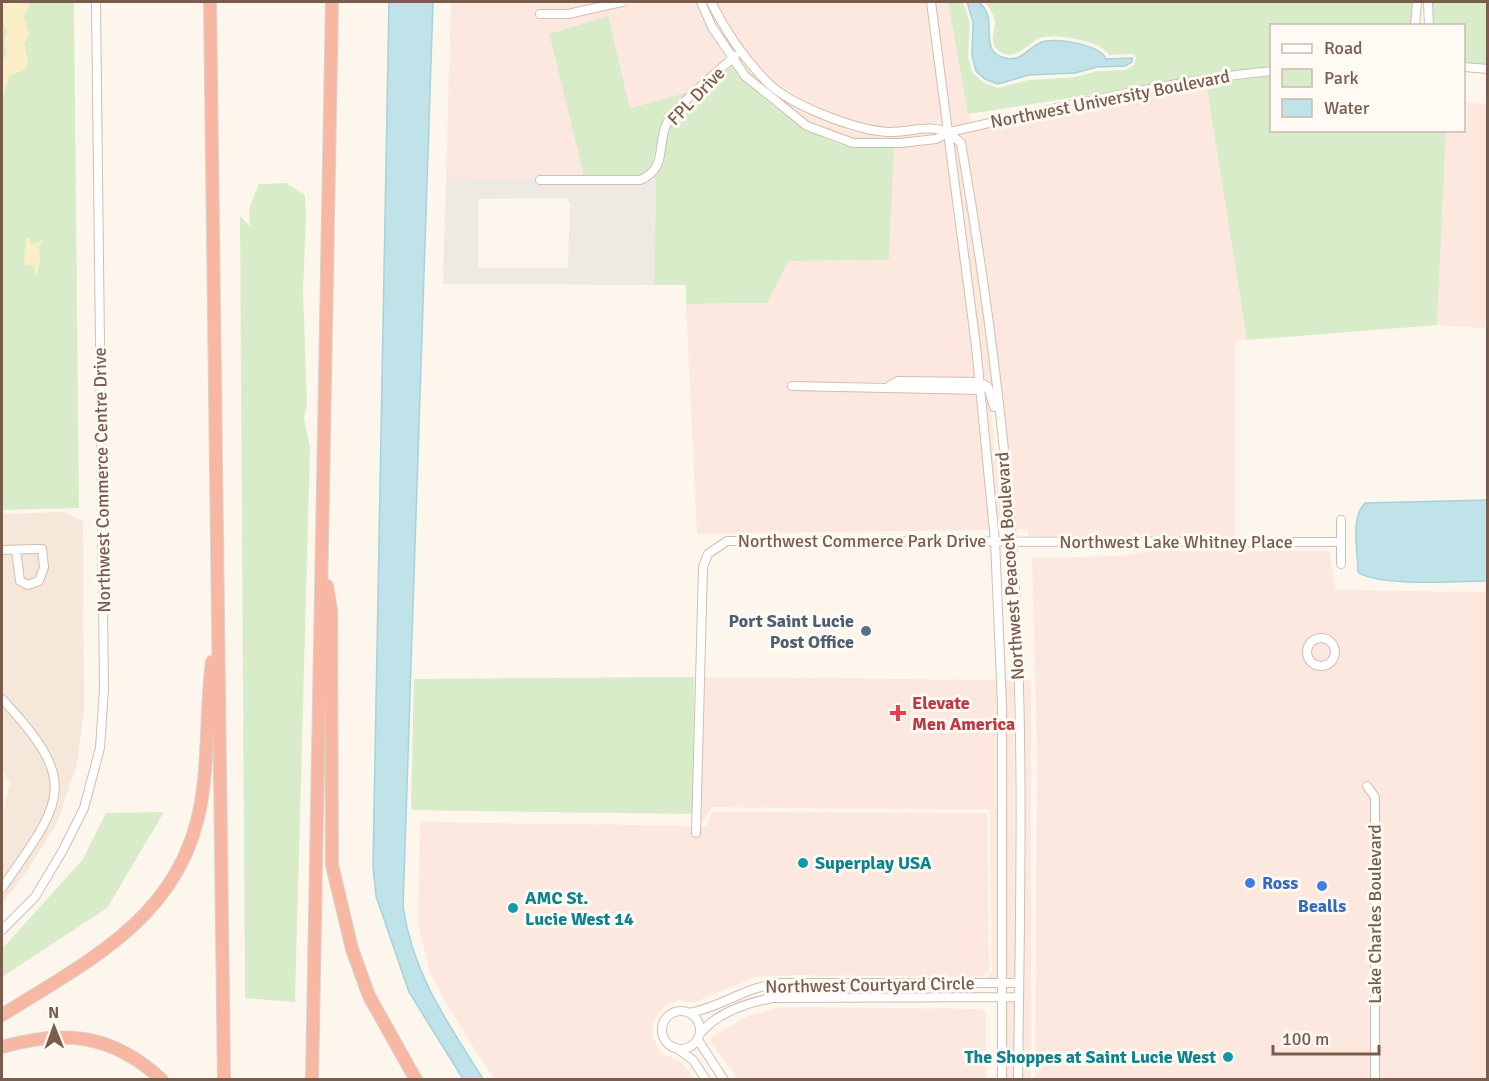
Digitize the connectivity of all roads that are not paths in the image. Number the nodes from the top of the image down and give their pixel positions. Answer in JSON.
{"nodes":[{"id":1,"x":96,"y":2,"type":"edge"},
{"id":2,"x":210,"y":2,"type":"edge"},
{"id":3,"x":332,"y":2,"type":"edge"},
{"id":4,"x":622,"y":2,"type":"edge"},
{"id":5,"x":701,"y":2,"type":"edge"},
{"id":6,"x":711,"y":2,"type":"edge"},
{"id":7,"x":931,"y":2,"type":"edge"},
{"id":8,"x":1417,"y":2,"type":"edge"},
{"id":9,"x":1428,"y":2,"type":"edge"},
{"id":10,"x":540,"y":14,"type":"dead end"},
{"id":11,"x":1415,"y":24,"type":"edge"},
{"id":12,"x":1429,"y":24,"type":"edge"},
{"id":13,"x":740,"y":51,"type":"junction"},
{"id":14,"x":732,"y":59,"type":"junction"},
{"id":15,"x":1465,"y":67,"type":"edge"},
{"id":16,"x":1488,"y":69,"type":"edge"},
{"id":17,"x":1270,"y":71,"type":"edge"},
{"id":18,"x":950,"y":132,"type":"junction"},
{"id":19,"x":540,"y":180,"type":"dead end"},
{"id":20,"x":792,"y":386,"type":"dead end"},
{"id":21,"x":981,"y":386,"type":"junction"},
{"id":22,"x":1005,"y":461,"type":"junction"},
{"id":23,"x":1341,"y":520,"type":"dead end"},
{"id":24,"x":1012,"y":541,"type":"junction"},
{"id":25,"x":995,"y":542,"type":"junction"},
{"id":26,"x":1341,"y":542,"type":"junction"},
{"id":27,"x":2,"y":550,"type":"edge"},
{"id":28,"x":16,"y":550,"type":"junction"},
{"id":29,"x":322,"y":556,"type":"junction"},
{"id":30,"x":1341,"y":564,"type":"dead end"},
{"id":31,"x":218,"y":619,"type":"junction"},
{"id":32,"x":2,"y":699,"type":"edge"},
{"id":33,"x":1367,"y":786,"type":"dead end"},
{"id":34,"x":696,"y":833,"type":"dead end"},
{"id":35,"x":2,"y":888,"type":"edge"},
{"id":36,"x":2,"y":930,"type":"edge"},
{"id":37,"x":904,"y":982,"type":"junction"},
{"id":38,"x":1002,"y":983,"type":"junction"},
{"id":39,"x":1019,"y":983,"type":"junction"},
{"id":40,"x":904,"y":997,"type":"junction"},
{"id":41,"x":1002,"y":997,"type":"junction"},
{"id":42,"x":1019,"y":997,"type":"junction"},
{"id":43,"x":689,"y":1013,"type":"junction"},
{"id":44,"x":2,"y":1015,"type":"edge"},
{"id":45,"x":699,"y":1037,"type":"junction"},
{"id":46,"x":2,"y":1047,"type":"edge"},
{"id":47,"x":679,"y":1050,"type":"junction"},
{"id":48,"x":162,"y":1080,"type":"edge"},
{"id":49,"x":224,"y":1080,"type":"edge"},
{"id":50,"x":312,"y":1080,"type":"edge"},
{"id":51,"x":416,"y":1080,"type":"edge"},
{"id":52,"x":706,"y":1080,"type":"edge"},
{"id":53,"x":724,"y":1080,"type":"edge"},
{"id":54,"x":1002,"y":1080,"type":"edge"},
{"id":55,"x":1018,"y":1080,"type":"edge"},
{"id":56,"x":1375,"y":1080,"type":"edge"}],
"edges":[{"from":1,"to":36,"type":"street","name":"Northwest Commerce Centre Drive"},
{"from":2,"to":31,"type":"highway"},
{"from":3,"to":29,"type":"highway"},
{"from":4,"to":10,"type":"street"},
{"from":5,"to":14,"type":"street"},
{"from":6,"to":13,"type":"street"},
{"from":7,"to":18,"type":"street","name":"Northwest Peacock Boulevard"},
{"from":8,"to":11,"type":"street"},
{"from":9,"to":12,"type":"street"},
{"from":13,"to":14,"type":"street","name":"FPL Drive"},
{"from":13,"to":18,"type":"street"},
{"from":14,"to":18,"type":"street"},
{"from":14,"to":19,"type":"street","name":"FPL Drive"},
{"from":15,"to":16,"type":"street"},
{"from":17,"to":18,"type":"street","name":"Northwest University Boulevard"},
{"from":18,"to":21,"type":"street","name":"Northwest Peacock Boulevard"},
{"from":18,"to":22,"type":"street","name":"Northwest Peacock Boulevard"},
{"from":20,"to":21,"type":"street"},
{"from":21,"to":22,"type":"street"},
{"from":21,"to":25,"type":"street","name":"Northwest Peacock Boulevard"},
{"from":22,"to":24,"type":"street","name":"Northwest Peacock Boulevard"},
{"from":23,"to":26,"type":"street"},
{"from":24,"to":25,"type":"street","name":"Northwest Commerce Park Drive"},
{"from":24,"to":26,"type":"street","name":"Northwest Lake Whitney Place"},
{"from":24,"to":39,"type":"street","name":"Northwest Peacock Boulevard"},
{"from":25,"to":34,"type":"street","name":"Northwest Commerce Park Drive"},
{"from":25,"to":38,"type":"street","name":"Northwest Peacock Boulevard"},
{"from":26,"to":30,"type":"street"},
{"from":27,"to":28,"type":"street"},
{"from":28,"to":28,"type":"street"},
{"from":29,"to":50,"type":"highway"},
{"from":29,"to":51,"type":"highway"},
{"from":31,"to":44,"type":"highway"},
{"from":31,"to":49,"type":"highway"},
{"from":32,"to":35,"type":"street"},
{"from":33,"to":56,"type":"street","name":"Lake Charles Boulevard"},
{"from":37,"to":38,"type":"street","name":"Northwest Courtyard Circle"},
{"from":37,"to":40,"type":"street"},
{"from":37,"to":43,"type":"street","name":"Northwest Courtyard Circle"},
{"from":38,"to":39,"type":"street","name":"Northwest Courtyard Circle"},
{"from":38,"to":41,"type":"street","name":"Northwest Peacock Boulevard"},
{"from":39,"to":42,"type":"street","name":"Northwest Peacock Boulevard"},
{"from":40,"to":41,"type":"street","name":"Northwest Courtyard Circle"},
{"from":40,"to":45,"type":"street","name":"Northwest Courtyard Circle"},
{"from":41,"to":42,"type":"street","name":"Northwest Courtyard Circle"},
{"from":41,"to":54,"type":"street","name":"Northwest Peacock Boulevard"},
{"from":42,"to":55,"type":"street","name":"Northwest Peacock Boulevard"},
{"from":43,"to":45,"type":"street"},
{"from":43,"to":47,"type":"street"},
{"from":45,"to":47,"type":"street"},
{"from":45,"to":53,"type":"street"},
{"from":46,"to":48,"type":"highway"},
{"from":47,"to":52,"type":"street"}]}
